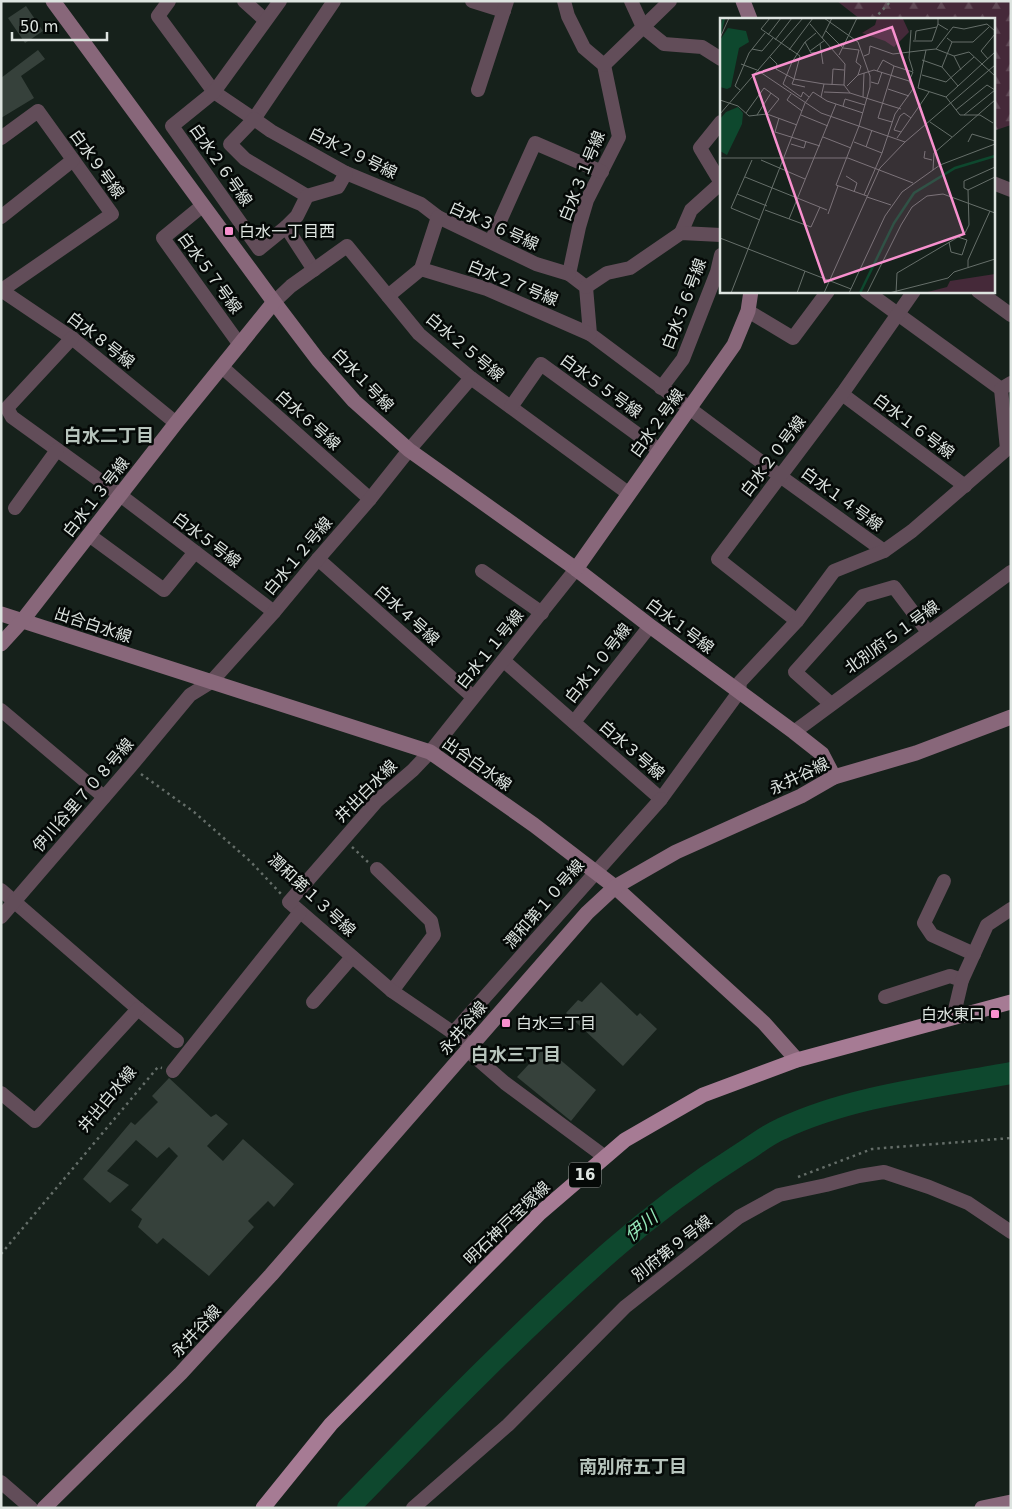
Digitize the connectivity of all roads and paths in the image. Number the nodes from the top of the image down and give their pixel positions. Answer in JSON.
{"nodes":[{"id":1,"x":53,"y":1,"type":"edge"},
{"id":2,"x":169,"y":1,"type":"edge"},
{"id":3,"x":244,"y":1,"type":"edge"},
{"id":4,"x":280,"y":1,"type":"edge"},
{"id":5,"x":334,"y":1,"type":"edge"},
{"id":6,"x":472,"y":1,"type":"edge"},
{"id":7,"x":564,"y":1,"type":"edge"},
{"id":8,"x":630,"y":1,"type":"edge"},
{"id":9,"x":670,"y":1,"type":"edge"},
{"id":10,"x":743,"y":1,"type":"edge"},
{"id":11,"x":891,"y":1,"type":"edge"},
{"id":12,"x":505,"y":6,"type":"edge"},
{"id":13,"x":750,"y":18,"type":"edge"},
{"id":14,"x":875,"y":18,"type":"edge"},
{"id":15,"x":265,"y":20,"type":"junction"},
{"id":16,"x":643,"y":27,"type":"junction"},
{"id":17,"x":720,"y":58,"type":"edge"},
{"id":18,"x":604,"y":64,"type":"junction"},
{"id":19,"x":478,"y":90,"type":"dead end"},
{"id":20,"x":214,"y":92,"type":"junction"},
{"id":21,"x":254,"y":120,"type":"junction"},
{"id":22,"x":720,"y":123,"type":"edge"},
{"id":23,"x":1,"y":138,"type":"edge"},
{"id":24,"x":73,"y":160,"type":"junction"},
{"id":25,"x":602,"y":172,"type":"junction"},
{"id":26,"x":346,"y":173,"type":"junction"},
{"id":27,"x":720,"y":182,"type":"edge"},
{"id":28,"x":994,"y":183,"type":"edge"},
{"id":29,"x":720,"y":185,"type":"edge"},
{"id":30,"x":1011,"y":190,"type":"edge"},
{"id":31,"x":307,"y":196,"type":"junction"},
{"id":32,"x":202,"y":206,"type":"junction"},
{"id":33,"x":1,"y":217,"type":"edge"},
{"id":34,"x":438,"y":217,"type":"junction"},
{"id":35,"x":286,"y":228,"type":"junction"},
{"id":36,"x":680,"y":234,"type":"junction"},
{"id":37,"x":720,"y":235,"type":"edge"},
{"id":38,"x":492,"y":241,"type":"junction"},
{"id":39,"x":720,"y":259,"type":"edge"},
{"id":40,"x":421,"y":269,"type":"junction"},
{"id":41,"x":314,"y":270,"type":"junction"},
{"id":42,"x":569,"y":274,"type":"junction"},
{"id":43,"x":586,"y":287,"type":"junction"},
{"id":44,"x":2,"y":290,"type":"edge"},
{"id":45,"x":751,"y":292,"type":"edge"},
{"id":46,"x":827,"y":292,"type":"edge"},
{"id":47,"x":867,"y":292,"type":"edge"},
{"id":48,"x":913,"y":292,"type":"edge"},
{"id":49,"x":979,"y":292,"type":"edge"},
{"id":50,"x":388,"y":296,"type":"junction"},
{"id":51,"x":274,"y":302,"type":"junction"},
{"id":52,"x":748,"y":311,"type":"junction"},
{"id":53,"x":898,"y":315,"type":"junction"},
{"id":54,"x":1011,"y":315,"type":"edge"},
{"id":55,"x":590,"y":334,"type":"junction"},
{"id":56,"x":72,"y":338,"type":"junction"},
{"id":57,"x":240,"y":345,"type":"junction"},
{"id":58,"x":222,"y":367,"type":"junction"},
{"id":59,"x":471,"y":378,"type":"junction"},
{"id":60,"x":1006,"y":386,"type":"edge"},
{"id":61,"x":662,"y":388,"type":"junction"},
{"id":62,"x":842,"y":394,"type":"junction"},
{"id":63,"x":511,"y":407,"type":"junction"},
{"id":64,"x":689,"y":409,"type":"junction"},
{"id":65,"x":176,"y":423,"type":"junction"},
{"id":66,"x":1009,"y":449,"type":"edge"},
{"id":67,"x":57,"y":450,"type":"junction"},
{"id":68,"x":409,"y":450,"type":"junction"},
{"id":69,"x":659,"y":450,"type":"junction"},
{"id":70,"x":780,"y":476,"type":"junction"},
{"id":71,"x":964,"y":486,"type":"junction"},
{"id":72,"x":628,"y":493,"type":"junction"},
{"id":73,"x":120,"y":495,"type":"junction"},
{"id":74,"x":370,"y":499,"type":"junction"},
{"id":75,"x":15,"y":508,"type":"dead end"},
{"id":76,"x":89,"y":535,"type":"junction"},
{"id":77,"x":884,"y":551,"type":"junction"},
{"id":78,"x":195,"y":552,"type":"junction"},
{"id":79,"x":318,"y":558,"type":"junction"},
{"id":80,"x":576,"y":569,"type":"junction"},
{"id":81,"x":482,"y":571,"type":"dead end"},
{"id":82,"x":1011,"y":572,"type":"edge"},
{"id":83,"x":274,"y":612,"type":"junction"},
{"id":84,"x":542,"y":612,"type":"junction"},
{"id":85,"x":1,"y":614,"type":"edge"},
{"id":86,"x":22,"y":621,"type":"junction"},
{"id":87,"x":797,"y":621,"type":"junction"},
{"id":88,"x":650,"y":626,"type":"junction"},
{"id":89,"x":928,"y":632,"type":"junction"},
{"id":90,"x":1,"y":644,"type":"edge"},
{"id":91,"x":504,"y":660,"type":"junction"},
{"id":92,"x":211,"y":682,"type":"junction"},
{"id":93,"x":739,"y":692,"type":"junction"},
{"id":94,"x":190,"y":694,"type":"joint"},
{"id":95,"x":473,"y":697,"type":"junction"},
{"id":96,"x":831,"y":704,"type":"junction"},
{"id":97,"x":1,"y":710,"type":"edge"},
{"id":98,"x":1011,"y":717,"type":"edge"},
{"id":99,"x":574,"y":722,"type":"junction"},
{"id":100,"x":794,"y":732,"type":"junction"},
{"id":101,"x":430,"y":752,"type":"junction"},
{"id":102,"x":131,"y":766,"type":"junction"},
{"id":103,"x":834,"y":777,"type":"junction"},
{"id":104,"x":104,"y":797,"type":"junction"},
{"id":105,"x":661,"y":799,"type":"junction"},
{"id":106,"x":343,"y":839,"type":"junction"},
{"id":107,"x":377,"y":869,"type":"joint"},
{"id":108,"x":595,"y":872,"type":"junction"},
{"id":109,"x":944,"y":880,"type":"dead end"},
{"id":110,"x":615,"y":887,"type":"junction"},
{"id":111,"x":1,"y":890,"type":"edge"},
{"id":112,"x":14,"y":902,"type":"junction"},
{"id":113,"x":289,"y":902,"type":"junction"},
{"id":114,"x":1011,"y":909,"type":"edge"},
{"id":115,"x":300,"y":912,"type":"junction"},
{"id":116,"x":1,"y":917,"type":"edge"},
{"id":117,"x":537,"y":939,"type":"junction"},
{"id":118,"x":553,"y":952,"type":"junction"},
{"id":119,"x":974,"y":954,"type":"junction"},
{"id":120,"x":352,"y":956,"type":"junction"},
{"id":121,"x":962,"y":980,"type":"junction"},
{"id":122,"x":392,"y":991,"type":"junction"},
{"id":123,"x":885,"y":997,"type":"dead end"},
{"id":124,"x":313,"y":1002,"type":"dead end"},
{"id":125,"x":1011,"y":1002,"type":"edge"},
{"id":126,"x":138,"y":1009,"type":"junction"},
{"id":127,"x":953,"y":1018,"type":"junction"},
{"id":128,"x":453,"y":1033,"type":"junction"},
{"id":129,"x":177,"y":1041,"type":"dead end"},
{"id":130,"x":469,"y":1048,"type":"junction"},
{"id":131,"x":797,"y":1060,"type":"junction"},
{"id":132,"x":173,"y":1071,"type":"joint"},
{"id":133,"x":1,"y":1093,"type":"edge"},
{"id":134,"x":1011,"y":1138,"type":"edge"},
{"id":135,"x":605,"y":1157,"type":"junction"},
{"id":136,"x":797,"y":1177,"type":"dead end"},
{"id":137,"x":1011,"y":1232,"type":"edge"},
{"id":138,"x":1,"y":1254,"type":"edge"},
{"id":139,"x":1,"y":1482,"type":"edge"},
{"id":140,"x":1011,"y":1502,"type":"edge"},
{"id":141,"x":32,"y":1508,"type":"edge"},
{"id":142,"x":44,"y":1508,"type":"edge"},
{"id":143,"x":263,"y":1508,"type":"edge"},
{"id":144,"x":413,"y":1508,"type":"edge"},
{"id":145,"x":982,"y":1508,"type":"edge"}],
"edges":[{"from":1,"to":32,"type":"street","name":"白水１号線"},
{"from":2,"to":20,"type":"street","name":"白水２９号線"},
{"from":3,"to":15,"type":"street"},
{"from":4,"to":15,"type":"street"},
{"from":5,"to":21,"type":"street"},
{"from":6,"to":12,"type":"street"},
{"from":7,"to":18,"type":"street"},
{"from":8,"to":16,"type":"street"},
{"from":9,"to":16,"type":"street"},
{"from":10,"to":13,"type":"street"},
{"from":11,"to":14,"type":"path"},
{"from":12,"to":19,"type":"street"},
{"from":15,"to":20,"type":"street"},
{"from":16,"to":17,"type":"street"},
{"from":16,"to":18,"type":"street"},
{"from":18,"to":25,"type":"street","name":"白水３１号線"},
{"from":20,"to":21,"type":"street","name":"白水２９号線"},
{"from":20,"to":35,"type":"street","name":"白水２６号線"},
{"from":21,"to":26,"type":"street","name":"白水２９号線"},
{"from":21,"to":31,"type":"street"},
{"from":22,"to":27,"type":"street"},
{"from":23,"to":24,"type":"street","name":"白水９号線"},
{"from":24,"to":33,"type":"street"},
{"from":24,"to":44,"type":"street","name":"白水９号線"},
{"from":25,"to":38,"type":"street"},
{"from":25,"to":42,"type":"street","name":"白水３１号線"},
{"from":26,"to":31,"type":"street"},
{"from":26,"to":34,"type":"street","name":"白水２９号線"},
{"from":28,"to":30,"type":"street"},
{"from":29,"to":36,"type":"street"},
{"from":31,"to":35,"type":"street"},
{"from":32,"to":51,"type":"street","name":"白水１号線"},
{"from":32,"to":57,"type":"street","name":"白水５７号線"},
{"from":34,"to":38,"type":"street","name":"白水３６号線"},
{"from":34,"to":40,"type":"street","name":"白水３６号線"},
{"from":35,"to":41,"type":"street"},
{"from":36,"to":37,"type":"street"},
{"from":36,"to":43,"type":"street"},
{"from":38,"to":42,"type":"street","name":"白水３６号線"},
{"from":39,"to":61,"type":"street","name":"白水５６号線"},
{"from":40,"to":50,"type":"street"},
{"from":40,"to":55,"type":"street","name":"白水２７号線"},
{"from":41,"to":50,"type":"street","name":"白水２５号線"},
{"from":41,"to":51,"type":"street","name":"白水２５号線"},
{"from":42,"to":43,"type":"street"},
{"from":43,"to":55,"type":"street"},
{"from":44,"to":56,"type":"street","name":"白水８号線"},
{"from":45,"to":52,"type":"street","name":"白水２号線"},
{"from":46,"to":52,"type":"street"},
{"from":47,"to":53,"type":"street"},
{"from":48,"to":53,"type":"street","name":"白水２０号線"},
{"from":49,"to":54,"type":"street"},
{"from":50,"to":59,"type":"street","name":"白水２５号線"},
{"from":51,"to":57,"type":"street","name":"白水１３号線"},
{"from":51,"to":68,"type":"street","name":"白水１号線"},
{"from":52,"to":64,"type":"street","name":"白水２号線"},
{"from":53,"to":60,"type":"street"},
{"from":53,"to":62,"type":"street","name":"白水２０号線"},
{"from":55,"to":61,"type":"street"},
{"from":56,"to":65,"type":"street","name":"白水８号線"},
{"from":56,"to":67,"type":"street","name":"白水５号線"},
{"from":57,"to":58,"type":"street","name":"白水１３号線"},
{"from":58,"to":65,"type":"street","name":"白水１３号線"},
{"from":58,"to":74,"type":"street","name":"白水６号線"},
{"from":59,"to":63,"type":"street","name":"白水２５号線"},
{"from":59,"to":68,"type":"street","name":"白水１２号線"},
{"from":60,"to":66,"type":"street"},
{"from":61,"to":64,"type":"street"},
{"from":62,"to":70,"type":"street","name":"白水２０号線"},
{"from":62,"to":71,"type":"street","name":"白水１６号線"},
{"from":63,"to":69,"type":"street","name":"白水５５号線"},
{"from":63,"to":72,"type":"street","name":"白水２５号線"},
{"from":64,"to":69,"type":"street","name":"白水２号線"},
{"from":64,"to":70,"type":"street","name":"白水１４号線"},
{"from":65,"to":73,"type":"street","name":"白水１３号線"},
{"from":66,"to":71,"type":"street"},
{"from":67,"to":73,"type":"street","name":"白水５号線"},
{"from":67,"to":75,"type":"street"},
{"from":68,"to":74,"type":"street","name":"白水１２号線"},
{"from":68,"to":80,"type":"street","name":"白水１号線"},
{"from":69,"to":72,"type":"street","name":"白水２号線"},
{"from":70,"to":77,"type":"street","name":"白水１４号線"},
{"from":70,"to":87,"type":"street","name":"白水２０号線"},
{"from":71,"to":77,"type":"street"},
{"from":72,"to":80,"type":"street","name":"白水２号線"},
{"from":73,"to":76,"type":"street","name":"白水１３号線"},
{"from":73,"to":78,"type":"street","name":"白水５号線"},
{"from":74,"to":79,"type":"street","name":"白水１２号線"},
{"from":76,"to":78,"type":"street"},
{"from":76,"to":86,"type":"street","name":"白水１３号線"},
{"from":77,"to":87,"type":"street"},
{"from":78,"to":83,"type":"street","name":"白水５号線"},
{"from":79,"to":83,"type":"street","name":"白水１２号線"},
{"from":79,"to":95,"type":"street","name":"白水４号線"},
{"from":80,"to":84,"type":"street","name":"白水１１号線"},
{"from":80,"to":88,"type":"street","name":"白水１号線"},
{"from":81,"to":84,"type":"street"},
{"from":82,"to":89,"type":"street","name":"北別府５１号線"},
{"from":83,"to":92,"type":"street","name":"白水１２号線"},
{"from":84,"to":91,"type":"street","name":"白水１１号線"},
{"from":85,"to":86,"type":"street","name":"出合白水線"},
{"from":86,"to":90,"type":"street","name":"白水１３号線"},
{"from":86,"to":92,"type":"street","name":"出合白水線"},
{"from":87,"to":93,"type":"street"},
{"from":88,"to":93,"type":"street","name":"白水１号線"},
{"from":88,"to":99,"type":"street","name":"白水１０号線"},
{"from":89,"to":96,"type":"street","name":"北別府５１号線"},
{"from":89,"to":96,"type":"street"},
{"from":91,"to":95,"type":"street","name":"白水１１号線"},
{"from":91,"to":99,"type":"street","name":"白水３号線"},
{"from":92,"to":94,"type":"street","name":"白水１２号線"},
{"from":92,"to":101,"type":"street","name":"出合白水線"},
{"from":93,"to":100,"type":"street","name":"白水１号線"},
{"from":93,"to":105,"type":"street","name":"白水３号線"},
{"from":94,"to":102,"type":"street","name":"伊川谷里７０８号線"},
{"from":95,"to":101,"type":"street","name":"白水１１号線"},
{"from":96,"to":100,"type":"street","name":"北別府５１号線"},
{"from":97,"to":104,"type":"street"},
{"from":98,"to":103,"type":"street","name":"永井谷線"},
{"from":99,"to":105,"type":"street","name":"白水３号線"},
{"from":100,"to":103,"type":"street","name":"白水１号線"},
{"from":101,"to":106,"type":"street","name":"井出白水線"},
{"from":101,"to":108,"type":"street","name":"出合白水線"},
{"from":102,"to":104,"type":"street","name":"伊川谷里７０８号線"},
{"from":102,"to":113,"type":"path","name":"潤和第１３号線"},
{"from":103,"to":110,"type":"street","name":"永井谷線"},
{"from":104,"to":112,"type":"street","name":"伊川谷里７０８号線"},
{"from":105,"to":108,"type":"street","name":"潤和第１０号線"},
{"from":106,"to":107,"type":"path"},
{"from":106,"to":113,"type":"street","name":"井出白水線"},
{"from":107,"to":122,"type":"street"},
{"from":108,"to":110,"type":"street","name":"出合白水線"},
{"from":108,"to":117,"type":"street","name":"潤和第１０号線"},
{"from":109,"to":119,"type":"street"},
{"from":110,"to":118,"type":"street","name":"永井谷線"},
{"from":110,"to":131,"type":"street","name":"出合白水線"},
{"from":111,"to":112,"type":"street"},
{"from":112,"to":116,"type":"street","name":"伊川谷里７０８号線"},
{"from":112,"to":126,"type":"street"},
{"from":113,"to":115,"type":"street","name":"潤和第１３号線"},
{"from":114,"to":119,"type":"street"},
{"from":115,"to":120,"type":"street","name":"潤和第１３号線"},
{"from":115,"to":132,"type":"street"},
{"from":117,"to":118,"type":"street"},
{"from":117,"to":128,"type":"street","name":"潤和第１０号線"},
{"from":118,"to":130,"type":"street","name":"永井谷線"},
{"from":119,"to":121,"type":"street"},
{"from":120,"to":122,"type":"street","name":"潤和第１３号線"},
{"from":120,"to":124,"type":"street"},
{"from":121,"to":123,"type":"street"},
{"from":121,"to":127,"type":"street"},
{"from":122,"to":128,"type":"street","name":"潤和第１３号線"},
{"from":125,"to":127,"type":"main road","name":"明石神戸宝塚線","number":"16"},
{"from":126,"to":129,"type":"street"},
{"from":126,"to":133,"type":"street"},
{"from":127,"to":131,"type":"main road","name":"明石神戸宝塚線","number":"16"},
{"from":128,"to":130,"type":"street","name":"潤和第１３号線"},
{"from":130,"to":135,"type":"street","name":"潤和第１３号線"},
{"from":130,"to":142,"type":"street","name":"永井谷線"},
{"from":131,"to":135,"type":"main road","name":"明石神戸宝塚線","number":"16"},
{"from":132,"to":138,"type":"path","name":"井出白水線"},
{"from":134,"to":136,"type":"path"},
{"from":135,"to":143,"type":"main road","name":"明石神戸宝塚線","number":"16"},
{"from":137,"to":144,"type":"street","name":"別府第９号線"},
{"from":139,"to":141,"type":"street"},
{"from":140,"to":145,"type":"street"}]}
